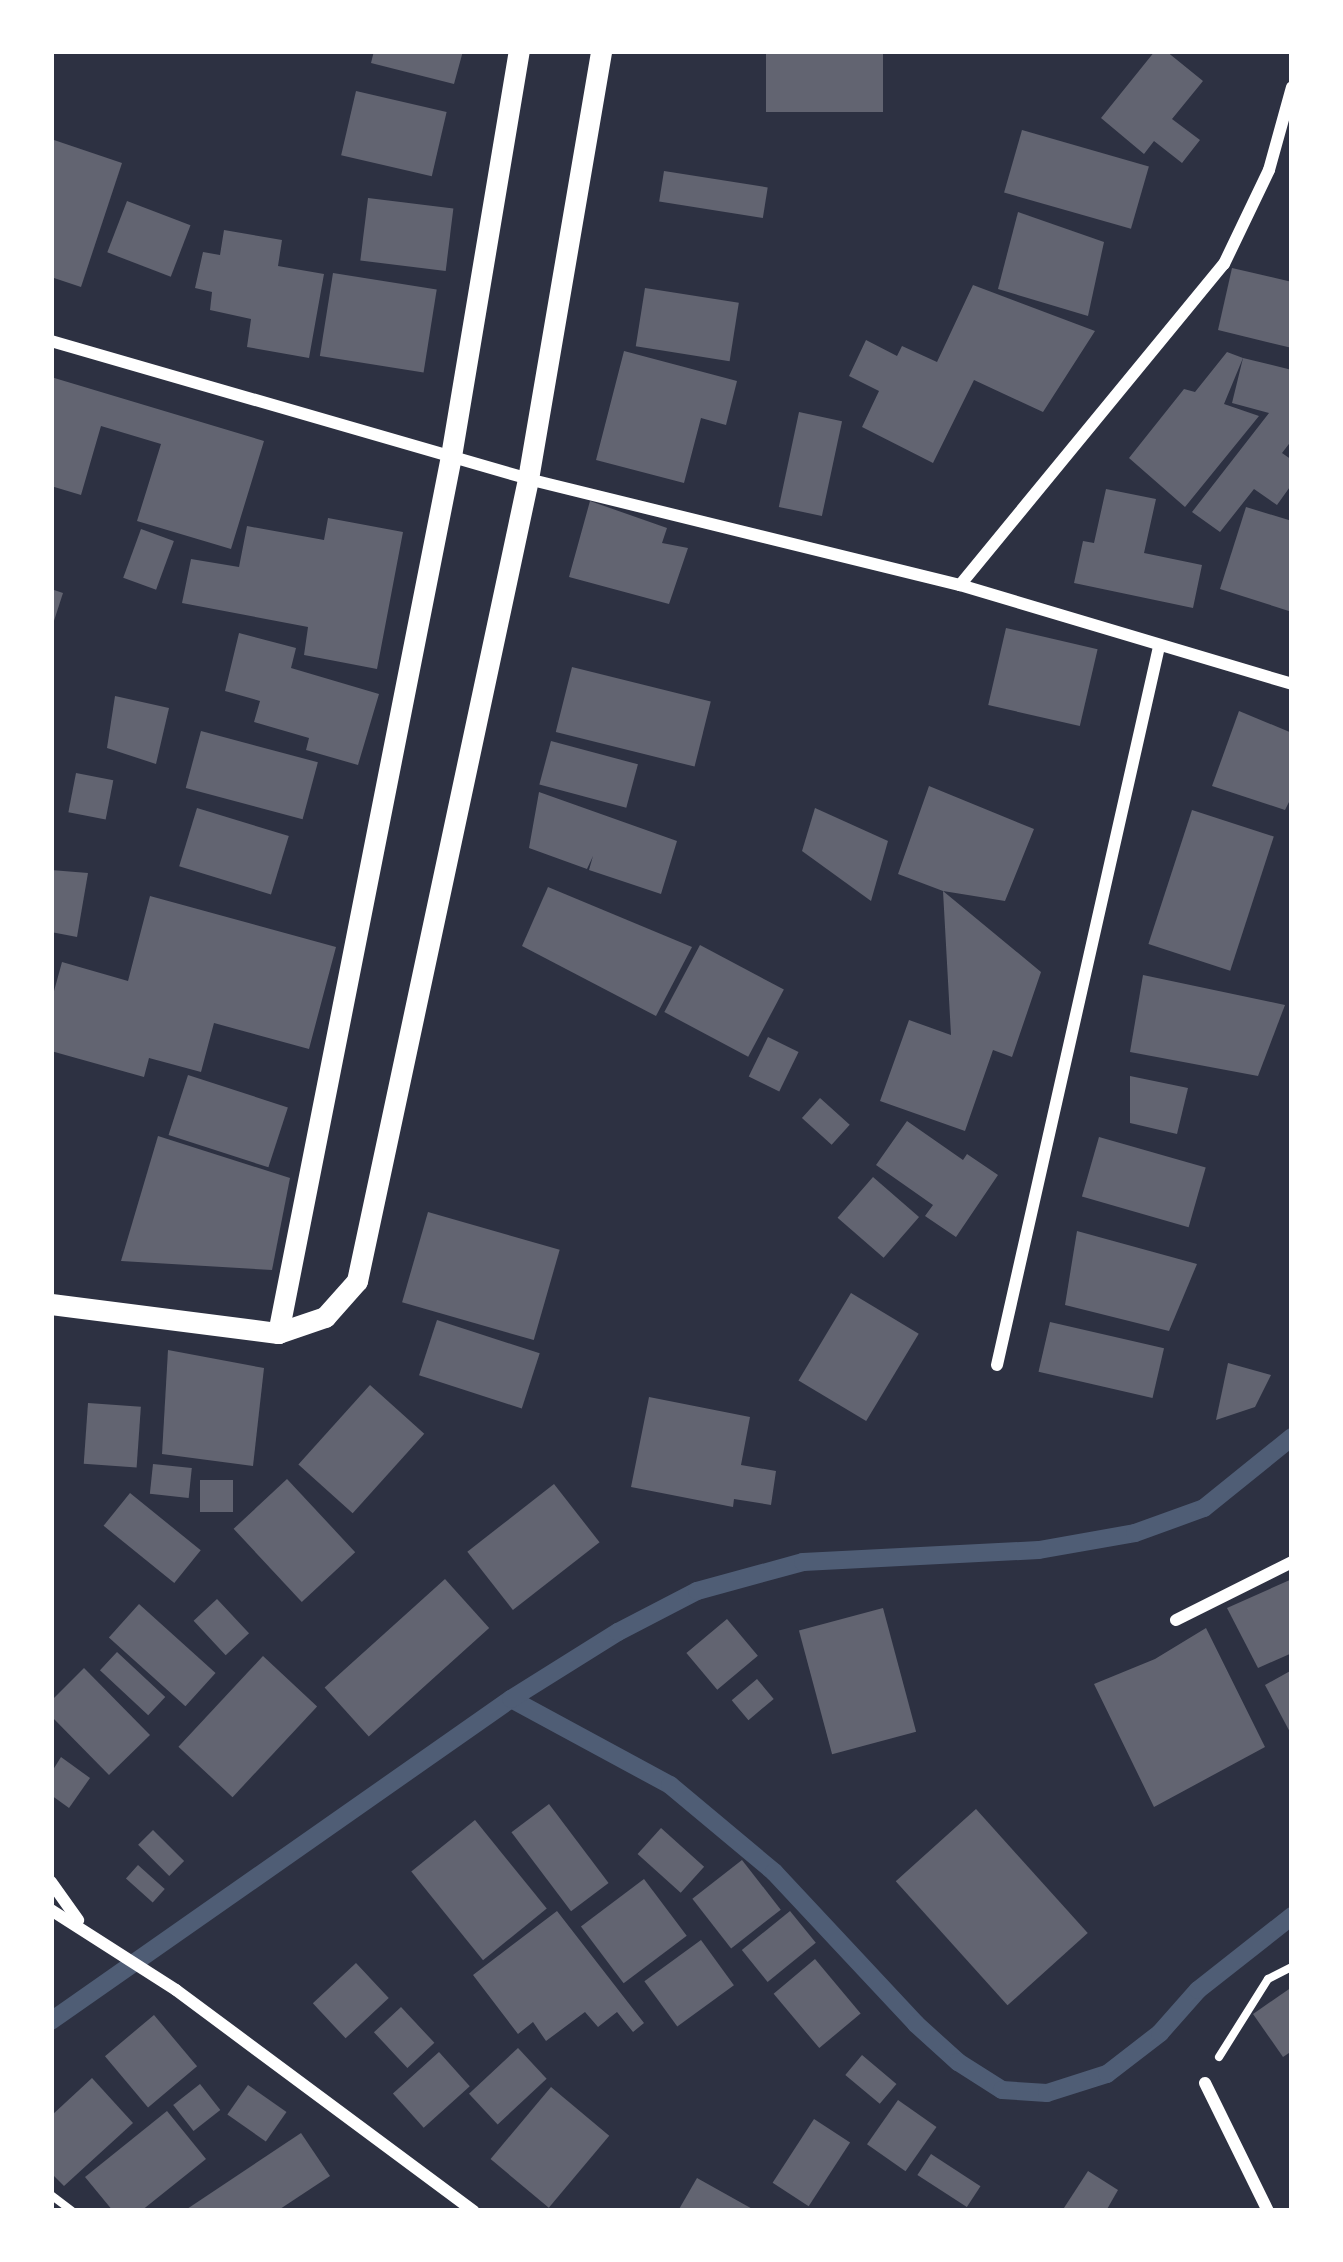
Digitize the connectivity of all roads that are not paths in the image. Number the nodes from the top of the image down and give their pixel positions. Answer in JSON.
{"nodes":[{"id":1,"x":519,"y":51,"type":"edge"},
{"id":2,"x":601,"y":51,"type":"edge"},
{"id":3,"x":1292,"y":87,"type":"edge"},
{"id":4,"x":51,"y":341,"type":"edge"},
{"id":5,"x":451,"y":455,"type":"junction"},
{"id":6,"x":528,"y":479,"type":"junction"},
{"id":7,"x":960,"y":585,"type":"junction"},
{"id":8,"x":1159,"y":647,"type":"junction"},
{"id":9,"x":1292,"y":684,"type":"edge"},
{"id":10,"x":51,"y":1304,"type":"edge"},
{"id":11,"x":278,"y":1333,"type":"junction"},
{"id":12,"x":997,"y":1365,"type":"dead end"},
{"id":13,"x":1292,"y":1562,"type":"edge"},
{"id":14,"x":1176,"y":1620,"type":"dead end"},
{"id":15,"x":51,"y":1882,"type":"edge"},
{"id":16,"x":51,"y":1910,"type":"edge"},
{"id":17,"x":82,"y":1925,"type":"junction"},
{"id":18,"x":1205,"y":2083,"type":"road end"},
{"id":19,"x":474,"y":2211,"type":"edge"},
{"id":20,"x":1268,"y":2211,"type":"edge"}],
"edges":[{"from":1,"to":5,"type":"street"},
{"from":2,"to":6,"type":"street"},
{"from":3,"to":7,"type":"street"},
{"from":4,"to":5,"type":"street"},
{"from":5,"to":6,"type":"street"},
{"from":5,"to":11,"type":"street"},
{"from":6,"to":7,"type":"street"},
{"from":6,"to":11,"type":"street"},
{"from":7,"to":8,"type":"street"},
{"from":8,"to":9,"type":"street"},
{"from":8,"to":12,"type":"street"},
{"from":10,"to":11,"type":"street"},
{"from":13,"to":14,"type":"street"},
{"from":15,"to":17,"type":"street"},
{"from":16,"to":17,"type":"street"},
{"from":17,"to":19,"type":"street"},
{"from":18,"to":20,"type":"street"}]}
